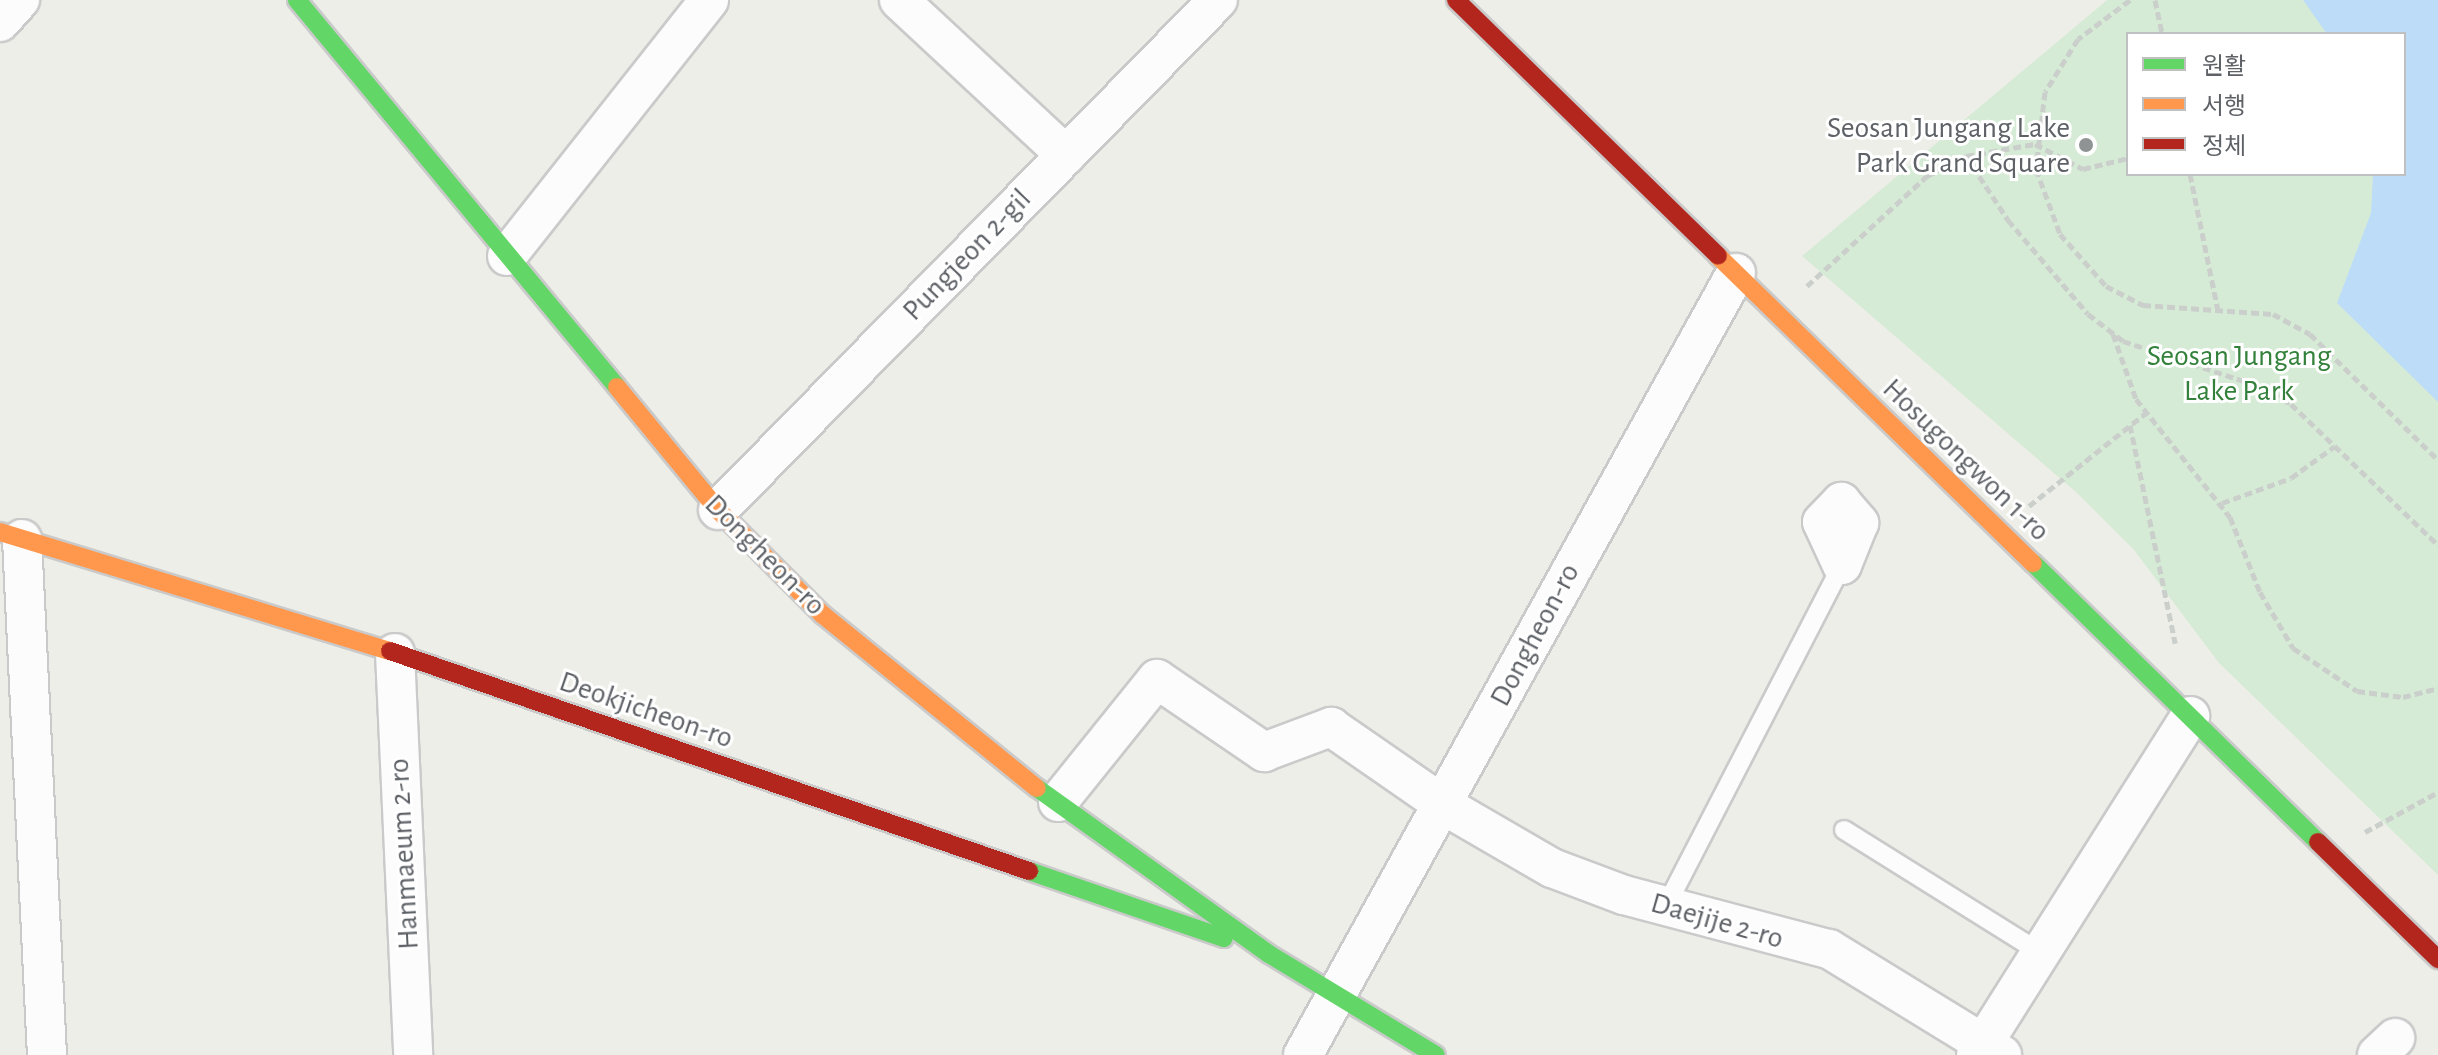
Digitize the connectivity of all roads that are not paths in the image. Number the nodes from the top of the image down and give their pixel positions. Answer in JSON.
{"nodes":[{"id":1,"x":20,"y":0,"type":"edge"},
{"id":2,"x":297,"y":0,"type":"edge"},
{"id":3,"x":709,"y":0,"type":"edge"},
{"id":4,"x":899,"y":0,"type":"edge"},
{"id":5,"x":1218,"y":0,"type":"edge"},
{"id":6,"x":1456,"y":0,"type":"edge"},
{"id":7,"x":0,"y":22,"type":"edge"},
{"id":8,"x":1066,"y":155,"type":"junction"},
{"id":9,"x":507,"y":256,"type":"junction"},
{"id":10,"x":1736,"y":273,"type":"junction"},
{"id":11,"x":718,"y":510,"type":"junction"},
{"id":12,"x":11,"y":536,"type":"edge"},
{"id":13,"x":1842,"y":565,"type":"dead end"},
{"id":14,"x":395,"y":653,"type":"junction"},
{"id":15,"x":2190,"y":716,"type":"junction"},
{"id":16,"x":1058,"y":802,"type":"junction"},
{"id":17,"x":1445,"y":806,"type":"junction"},
{"id":18,"x":1844,"y":830,"type":"dead end"},
{"id":19,"x":1666,"y":906,"type":"junction"},
{"id":20,"x":2041,"y":953,"type":"junction"},
{"id":21,"x":1269,"y":954,"type":"junction"},
{"id":22,"x":2438,"y":959,"type":"edge"},
{"id":23,"x":1339,"y":998,"type":"junction"},
{"id":24,"x":1988,"y":1050,"type":"edge"},
{"id":25,"x":47,"y":1055,"type":"edge"},
{"id":26,"x":413,"y":1055,"type":"edge"},
{"id":27,"x":1303,"y":1055,"type":"edge"},
{"id":28,"x":1436,"y":1055,"type":"edge"}],
"edges":[{"from":1,"to":7,"type":"street"},
{"from":2,"to":9,"type":"street","name":"Dongheon-ro"},
{"from":3,"to":9,"type":"street"},
{"from":4,"to":8,"type":"street"},
{"from":5,"to":8,"type":"street","name":"Pungjeon 2-gil"},
{"from":6,"to":10,"type":"street","name":"Hosugongwon 1-ro"},
{"from":8,"to":11,"type":"street","name":"Pungjeon 2-gil"},
{"from":9,"to":11,"type":"street","name":"Dongheon-ro"},
{"from":10,"to":15,"type":"street","name":"Hosugongwon 1-ro"},
{"from":10,"to":17,"type":"street","name":"Dongheon-ro"},
{"from":11,"to":16,"type":"street","name":"Dongheon-ro"},
{"from":12,"to":14,"type":"street","name":"Deokjicheon-ro"},
{"from":12,"to":25,"type":"street"},
{"from":13,"to":19,"type":"lane"},
{"from":14,"to":21,"type":"street","name":"Deokjicheon-ro"},
{"from":14,"to":26,"type":"street","name":"Hanmaeum 2-ro"},
{"from":15,"to":20,"type":"street","name":"Daejije 2-ro"},
{"from":15,"to":22,"type":"street","name":"Hosugongwon 1-ro"},
{"from":16,"to":17,"type":"street","name":"Daejije 2-ro"},
{"from":16,"to":21,"type":"street","name":"Dongheon-ro"},
{"from":17,"to":19,"type":"street","name":"Daejije 2-ro"},
{"from":17,"to":23,"type":"street","name":"Dongheon-ro"},
{"from":18,"to":20,"type":"lane"},
{"from":19,"to":24,"type":"street","name":"Daejije 2-ro"},
{"from":20,"to":24,"type":"street","name":"Daejije 2-ro"},
{"from":21,"to":23,"type":"street","name":"Dongheon-ro"},
{"from":23,"to":27,"type":"street"},
{"from":23,"to":28,"type":"street","name":"Dongheon-ro"}]}
